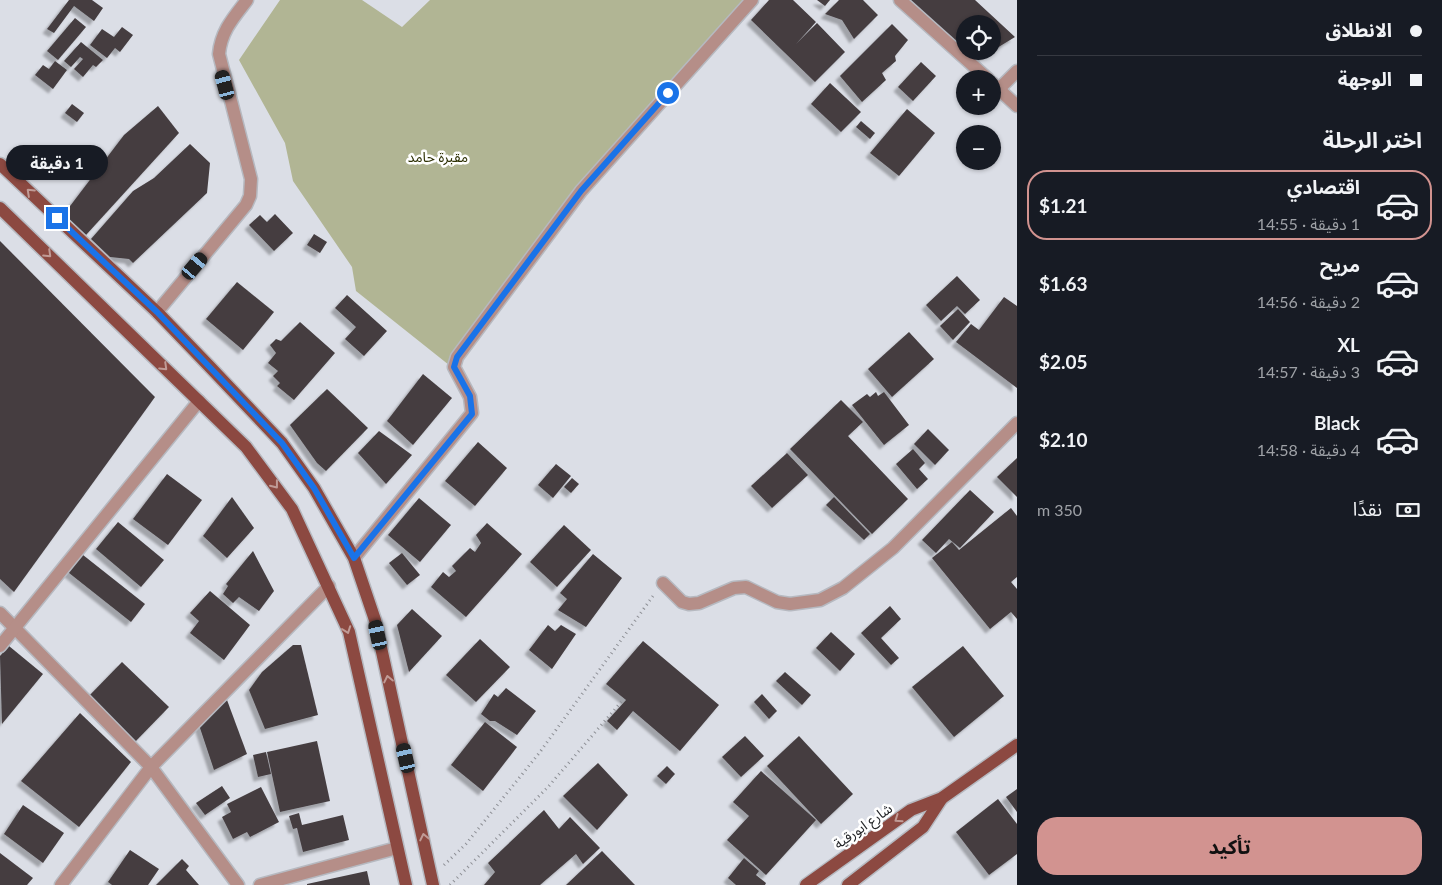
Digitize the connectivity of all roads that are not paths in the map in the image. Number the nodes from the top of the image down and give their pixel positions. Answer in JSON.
{"nodes":[{"id":1,"x":248,"y":0,"type":"edge"},
{"id":2,"x":752,"y":0,"type":"edge"},
{"id":3,"x":900,"y":0,"type":"edge"},
{"id":4,"x":978,"y":70,"type":"edge"},
{"id":5,"x":1017,"y":71,"type":"edge"},
{"id":6,"x":1001,"y":82,"type":"edge"},
{"id":7,"x":1001,"y":91,"type":"edge"},
{"id":8,"x":1017,"y":106,"type":"edge"},
{"id":9,"x":0,"y":164,"type":"edge"},
{"id":10,"x":0,"y":208,"type":"edge"},
{"id":11,"x":157,"y":312,"type":"junction"},
{"id":12,"x":199,"y":401,"type":"junction"},
{"id":13,"x":1017,"y":423,"type":"edge"},
{"id":14,"x":354,"y":558,"type":"junction"},
{"id":15,"x":663,"y":583,"type":"road end"},
{"id":16,"x":329,"y":586,"type":"junction"},
{"id":17,"x":0,"y":613,"type":"edge"},
{"id":18,"x":16,"y":628,"type":"junction"},
{"id":19,"x":0,"y":646,"type":"edge"},
{"id":20,"x":1017,"y":745,"type":"edge"},
{"id":21,"x":151,"y":767,"type":"junction"},
{"id":22,"x":942,"y":798,"type":"junction"},
{"id":23,"x":397,"y":848,"type":"junction"},
{"id":24,"x":432,"y":881,"type":"edge"},
{"id":25,"x":61,"y":885,"type":"edge"},
{"id":26,"x":238,"y":885,"type":"edge"},
{"id":27,"x":260,"y":885,"type":"edge"},
{"id":28,"x":406,"y":885,"type":"edge"},
{"id":29,"x":806,"y":885,"type":"edge"},
{"id":30,"x":848,"y":885,"type":"edge"}],
"edges":[{"from":1,"to":11,"type":"street"},
{"from":2,"to":14,"type":"street"},
{"from":3,"to":4,"type":"street"},
{"from":5,"to":6,"type":"street"},
{"from":7,"to":8,"type":"street"},
{"from":11,"to":9,"type":"main road","one_way":true},
{"from":10,"to":12,"type":"main road","one_way":true},
{"from":11,"to":14,"type":"main road"},
{"from":12,"to":16,"type":"main road","one_way":true},
{"from":12,"to":18,"type":"street"},
{"from":13,"to":15,"type":"street"},
{"from":24,"to":14,"type":"main road","one_way":true},
{"from":16,"to":21,"type":"street"},
{"from":16,"to":23,"type":"main road","one_way":true},
{"from":17,"to":18,"type":"street"},
{"from":18,"to":19,"type":"street"},
{"from":18,"to":21,"type":"street"},
{"from":20,"to":22,"type":"main road","name":"شارع ابورقية"},
{"from":21,"to":25,"type":"street"},
{"from":21,"to":26,"type":"street"},
{"from":22,"to":29,"type":"main road","name":"شارع ابورقية","one_way":true},
{"from":22,"to":30,"type":"main road","name":"شارع ابورقية"},
{"from":23,"to":27,"type":"street"},
{"from":23,"to":28,"type":"main road"}]}
